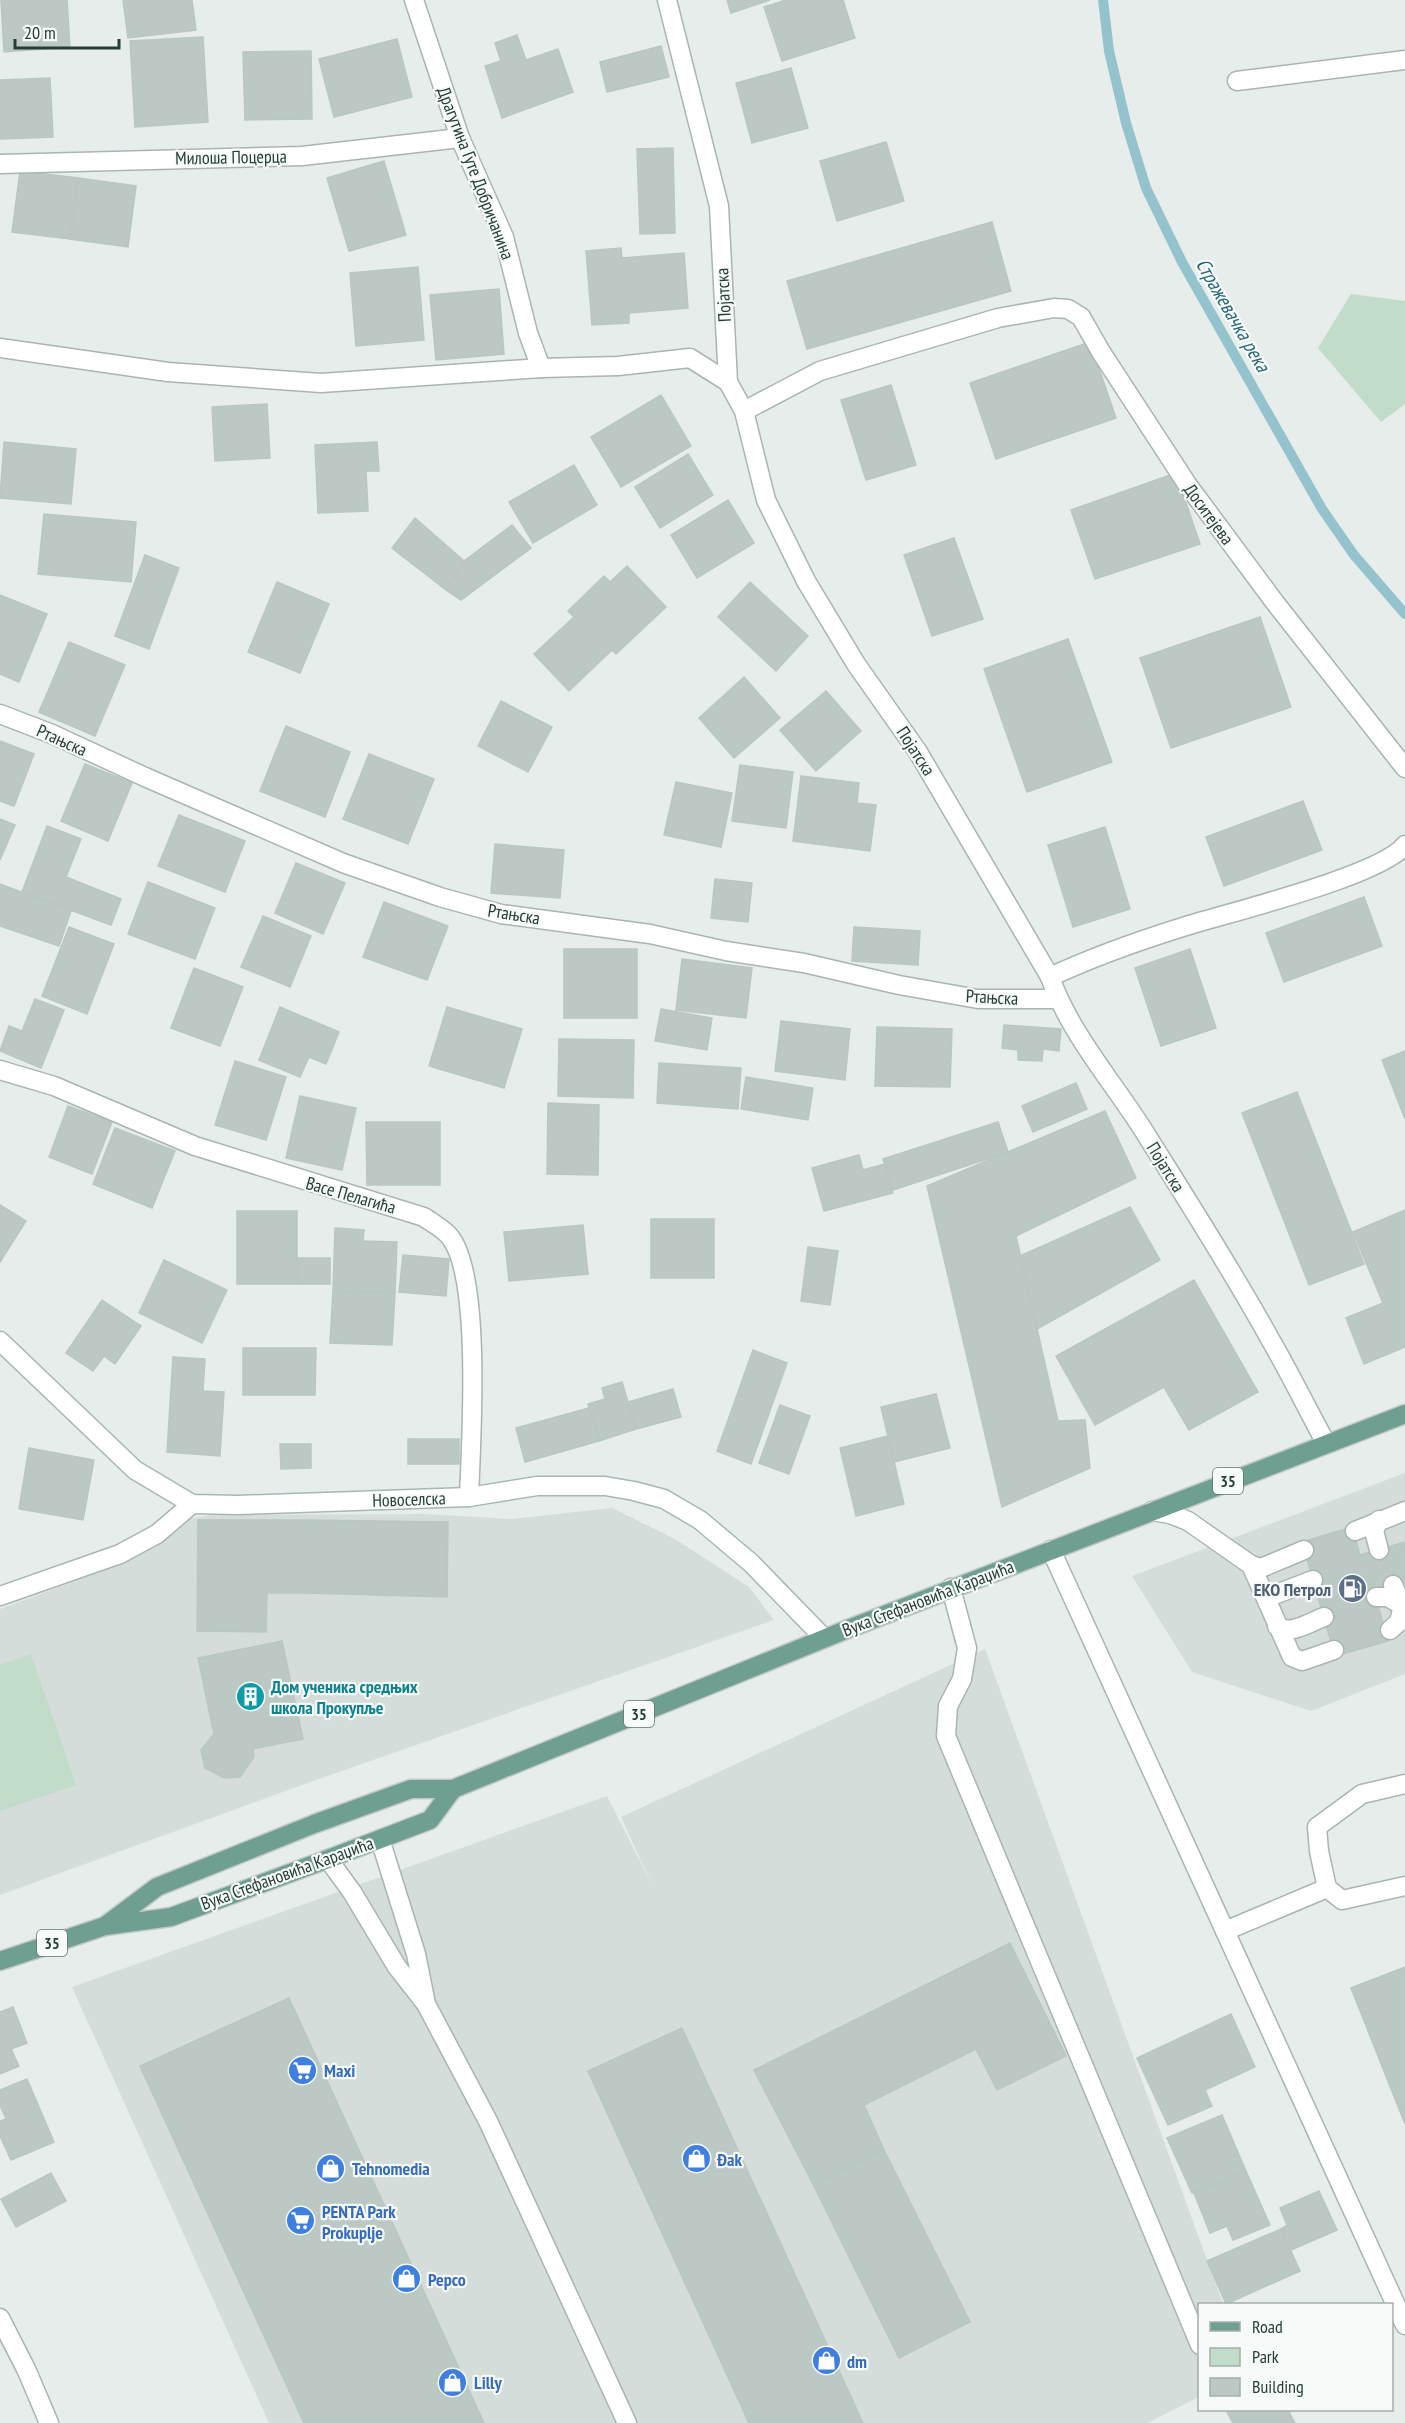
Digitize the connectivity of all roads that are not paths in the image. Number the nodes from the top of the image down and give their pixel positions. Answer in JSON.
{"nodes":[{"id":1,"x":414,"y":0,"type":"edge"},
{"id":2,"x":668,"y":0,"type":"edge"},
{"id":3,"x":1405,"y":60,"type":"edge"},
{"id":4,"x":1236,"y":81,"type":"dead end"},
{"id":5,"x":460,"y":138,"type":"junction"},
{"id":6,"x":0,"y":164,"type":"edge"},
{"id":7,"x":0,"y":348,"type":"edge"},
{"id":8,"x":541,"y":368,"type":"junction"},
{"id":9,"x":728,"y":382,"type":"junction"},
{"id":10,"x":744,"y":411,"type":"junction"},
{"id":11,"x":0,"y":714,"type":"edge"},
{"id":12,"x":1405,"y":768,"type":"edge"},
{"id":13,"x":1405,"y":845,"type":"edge"},
{"id":14,"x":1050,"y":977,"type":"junction"},
{"id":15,"x":1058,"y":999,"type":"junction"},
{"id":16,"x":0,"y":1070,"type":"edge"},
{"id":17,"x":0,"y":1341,"type":"edge"},
{"id":18,"x":1405,"y":1414,"type":"edge"},
{"id":19,"x":1326,"y":1443,"type":"junction"},
{"id":20,"x":469,"y":1497,"type":"junction"},
{"id":21,"x":192,"y":1504,"type":"junction"},
{"id":22,"x":1152,"y":1511,"type":"junction"},
{"id":23,"x":1405,"y":1511,"type":"edge"},
{"id":24,"x":1354,"y":1531,"type":"dead end"},
{"id":25,"x":1051,"y":1550,"type":"junction"},
{"id":26,"x":1304,"y":1550,"type":"dead end"},
{"id":27,"x":1251,"y":1565,"type":"junction"},
{"id":28,"x":1313,"y":1580,"type":"dead end"},
{"id":29,"x":951,"y":1588,"type":"junction"},
{"id":30,"x":1263,"y":1591,"type":"junction"},
{"id":31,"x":1383,"y":1592,"type":"dead end"},
{"id":32,"x":0,"y":1596,"type":"edge"},
{"id":33,"x":1324,"y":1617,"type":"dead end"},
{"id":34,"x":1398,"y":1619,"type":"edge"},
{"id":35,"x":1277,"y":1626,"type":"junction"},
{"id":36,"x":824,"y":1638,"type":"junction"},
{"id":37,"x":1334,"y":1650,"type":"dead end"},
{"id":38,"x":1405,"y":1784,"type":"edge"},
{"id":39,"x":453,"y":1789,"type":"junction"},
{"id":40,"x":380,"y":1839,"type":"junction"},
{"id":41,"x":328,"y":1859,"type":"junction"},
{"id":42,"x":1405,"y":1886,"type":"edge"},
{"id":43,"x":1327,"y":1888,"type":"junction"},
{"id":44,"x":105,"y":1926,"type":"junction"},
{"id":45,"x":1225,"y":1931,"type":"junction"},
{"id":46,"x":0,"y":1961,"type":"edge"},
{"id":47,"x":426,"y":2004,"type":"junction"},
{"id":48,"x":0,"y":2318,"type":"edge"},
{"id":49,"x":1405,"y":2325,"type":"edge"},
{"id":50,"x":1198,"y":2340,"type":"edge"},
{"id":51,"x":48,"y":2423,"type":"edge"},
{"id":52,"x":627,"y":2423,"type":"edge"}],
"edges":[{"from":1,"to":5,"type":"street","name":"Драгутина Гуте Добричанина"},
{"from":2,"to":9,"type":"street","name":"Појатска"},
{"from":3,"to":4,"type":"street"},
{"from":5,"to":6,"type":"street","name":"Милоша Поцерца"},
{"from":5,"to":8,"type":"street","name":"Драгутина Гуте Добричанина"},
{"from":7,"to":8,"type":"street"},
{"from":8,"to":9,"type":"street"},
{"from":9,"to":10,"type":"street","name":"Појатска"},
{"from":10,"to":12,"type":"street","name":"Доситејева"},
{"from":10,"to":14,"type":"street","name":"Појатска"},
{"from":11,"to":15,"type":"street","name":"Ртањска"},
{"from":13,"to":14,"type":"street"},
{"from":14,"to":15,"type":"street","name":"Појатска"},
{"from":15,"to":19,"type":"street","name":"Појатска"},
{"from":16,"to":20,"type":"street","name":"Васе Пелагића"},
{"from":17,"to":21,"type":"street","name":"Новоселска"},
{"from":18,"to":19,"type":"main road","name":"Вука Стефановића Караџића","number":"35"},
{"from":19,"to":22,"type":"main road","name":"Вука Стефановића Караџића","number":"35"},
{"from":20,"to":21,"type":"street","name":"Новоселска"},
{"from":20,"to":36,"type":"street","name":"Новоселска"},
{"from":21,"to":32,"type":"street"},
{"from":22,"to":25,"type":"main road","name":"Вука Стефановића Караџића","number":"35"},
{"from":22,"to":27,"type":"street"},
{"from":23,"to":24,"type":"street"},
{"from":25,"to":29,"type":"main road","name":"Вука Стефановића Караџића","number":"35"},
{"from":25,"to":45,"type":"street"},
{"from":26,"to":27,"type":"street"},
{"from":27,"to":30,"type":"street"},
{"from":28,"to":30,"type":"street"},
{"from":29,"to":36,"type":"main road","name":"Вука Стефановића Караџића","number":"35"},
{"from":29,"to":50,"type":"street"},
{"from":30,"to":35,"type":"street"},
{"from":31,"to":34,"type":"street"},
{"from":33,"to":35,"type":"street"},
{"from":35,"to":37,"type":"street"},
{"from":36,"to":39,"type":"main road","name":"Вука Стефановића Караџића","number":"35"},
{"from":38,"to":43,"type":"street"},
{"from":39,"to":40,"type":"main road","name":"Вука Стефановића Караџића","number":"35"},
{"from":39,"to":44,"type":"main road","name":"Вука Стефановића Караџића","number":"35"},
{"from":40,"to":41,"type":"main road","name":"Вука Стефановића Караџића","number":"35"},
{"from":40,"to":47,"type":"street"},
{"from":41,"to":44,"type":"main road","name":"Вука Стефановића Караџића","number":"35"},
{"from":41,"to":47,"type":"street"},
{"from":42,"to":43,"type":"street"},
{"from":43,"to":45,"type":"street"},
{"from":44,"to":46,"type":"main road","name":"Вука Стефановића Караџића","number":"35"},
{"from":45,"to":49,"type":"street"},
{"from":47,"to":52,"type":"street"},
{"from":48,"to":51,"type":"street"}]}
